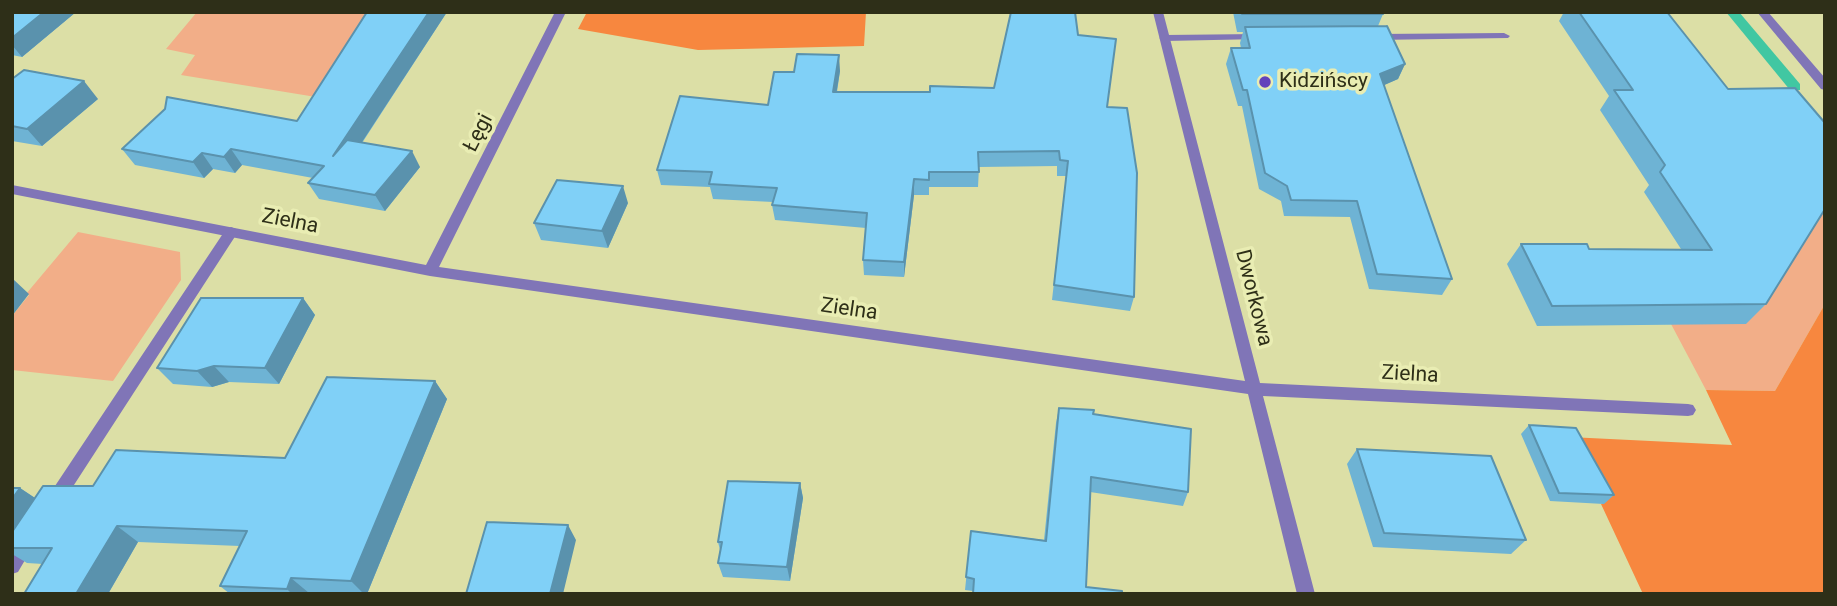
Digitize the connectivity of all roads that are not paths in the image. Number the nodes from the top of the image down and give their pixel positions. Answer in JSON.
{"nodes":[{"id":1,"x":561,"y":12,"type":"edge"},
{"id":2,"x":1158,"y":12,"type":"edge"},
{"id":3,"x":1762,"y":12,"type":"edge"},
{"id":4,"x":1504,"y":36,"type":"dead end"},
{"id":5,"x":1268,"y":37,"type":"edge"},
{"id":6,"x":1365,"y":37,"type":"edge"},
{"id":7,"x":1165,"y":38,"type":"junction"},
{"id":8,"x":1825,"y":86,"type":"edge"},
{"id":9,"x":12,"y":189,"type":"edge"},
{"id":10,"x":231,"y":232,"type":"junction"},
{"id":11,"x":430,"y":271,"type":"junction"},
{"id":12,"x":1254,"y":389,"type":"junction"},
{"id":13,"x":1688,"y":410,"type":"dead end"},
{"id":14,"x":50,"y":508,"type":"edge"},
{"id":15,"x":35,"y":531,"type":"edge"},
{"id":16,"x":12,"y":566,"type":"edge"},
{"id":17,"x":1306,"y":594,"type":"edge"}],
"edges":[{"from":1,"to":11,"type":"street","name":"Łęgi"},
{"from":2,"to":7,"type":"street","name":"Dworkowa"},
{"from":3,"to":8,"type":"street"},
{"from":4,"to":6,"type":"street"},
{"from":5,"to":7,"type":"street"},
{"from":7,"to":12,"type":"street","name":"Dworkowa"},
{"from":9,"to":10,"type":"street","name":"Zielna"},
{"from":10,"to":11,"type":"street","name":"Zielna"},
{"from":10,"to":14,"type":"street"},
{"from":11,"to":12,"type":"street","name":"Zielna"},
{"from":12,"to":13,"type":"street","name":"Zielna"},
{"from":12,"to":17,"type":"street","name":"Dworkowa"},
{"from":15,"to":16,"type":"street"}]}
